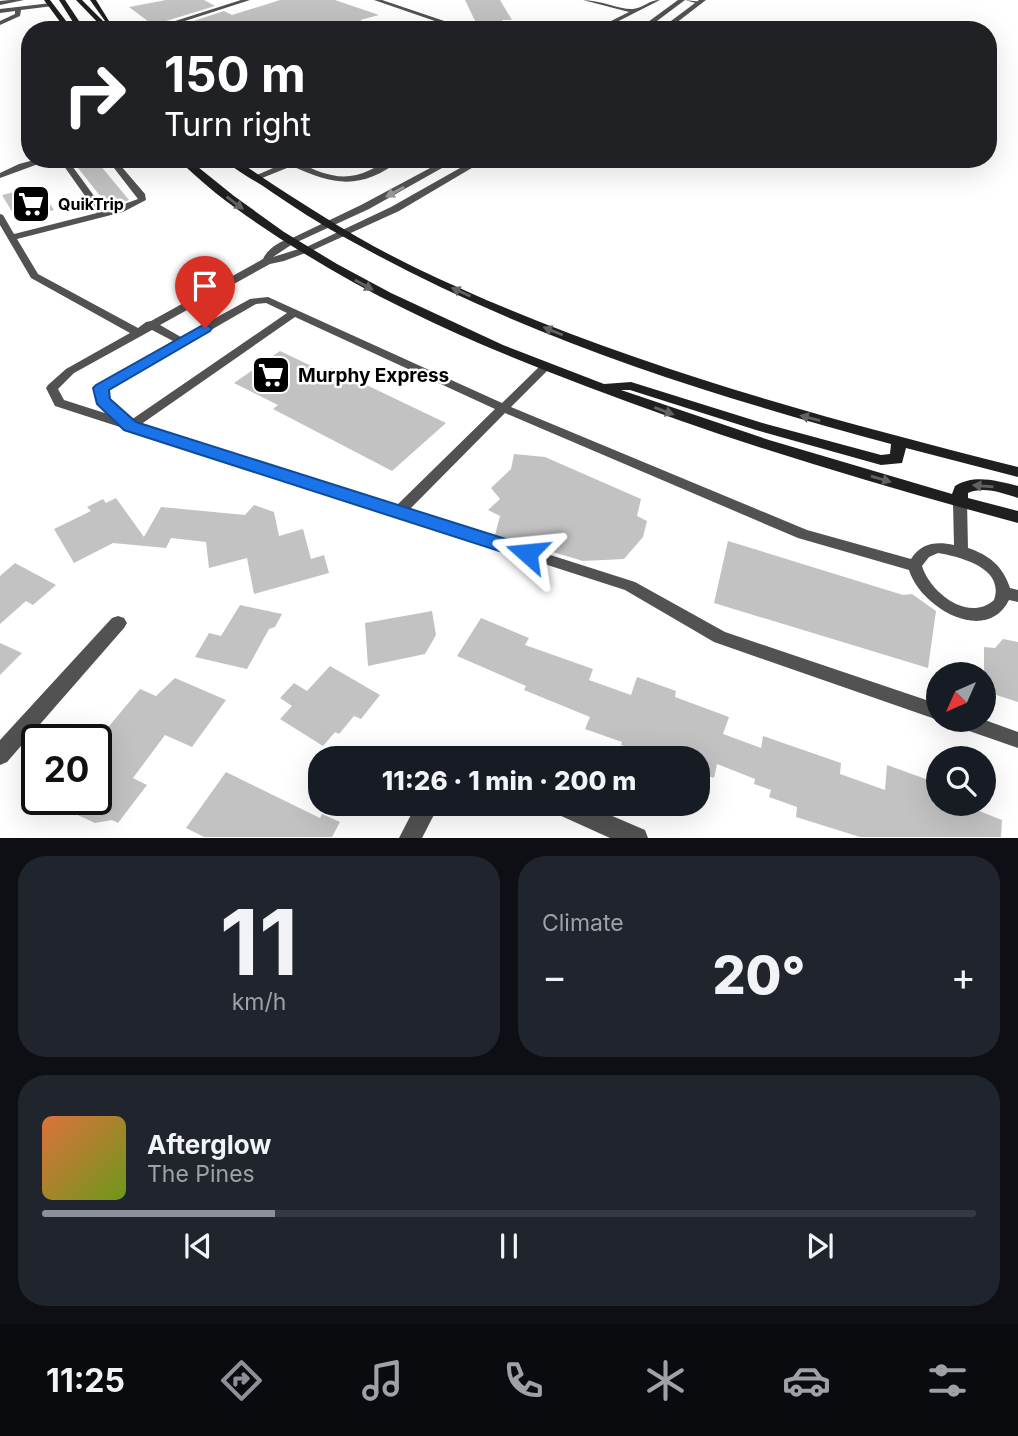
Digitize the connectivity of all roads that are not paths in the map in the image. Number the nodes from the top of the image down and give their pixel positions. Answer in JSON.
{"nodes":[{"id":1,"x":21,"y":0,"type":"edge"},
{"id":2,"x":33,"y":0,"type":"edge"},
{"id":3,"x":62,"y":0,"type":"edge"},
{"id":4,"x":79,"y":0,"type":"edge"},
{"id":5,"x":93,"y":0,"type":"edge"},
{"id":6,"x":247,"y":0,"type":"edge"},
{"id":7,"x":377,"y":0,"type":"edge"},
{"id":8,"x":586,"y":0,"type":"edge"},
{"id":9,"x":657,"y":0,"type":"edge"},
{"id":10,"x":682,"y":0,"type":"edge"},
{"id":11,"x":688,"y":0,"type":"edge"},
{"id":12,"x":701,"y":1,"type":"edge"},
{"id":13,"x":49,"y":2,"type":"edge"},
{"id":14,"x":0,"y":3,"type":"edge"},
{"id":15,"x":40,"y":6,"type":"junction"},
{"id":16,"x":18,"y":10,"type":"junction"},
{"id":17,"x":0,"y":11,"type":"edge"},
{"id":18,"x":634,"y":11,"type":"junction"},
{"id":19,"x":63,"y":21,"type":"edge"},
{"id":20,"x":76,"y":21,"type":"edge"},
{"id":21,"x":101,"y":21,"type":"edge"},
{"id":22,"x":106,"y":21,"type":"edge"},
{"id":23,"x":179,"y":21,"type":"edge"},
{"id":24,"x":441,"y":21,"type":"edge"},
{"id":25,"x":614,"y":21,"type":"edge"},
{"id":26,"x":653,"y":21,"type":"edge"},
{"id":27,"x":674,"y":21,"type":"edge"},
{"id":28,"x":0,"y":23,"type":"edge"},
{"id":29,"x":21,"y":166,"type":"edge"},
{"id":30,"x":69,"y":168,"type":"edge"},
{"id":31,"x":119,"y":168,"type":"edge"},
{"id":32,"x":193,"y":168,"type":"edge"},
{"id":33,"x":241,"y":168,"type":"edge"},
{"id":34,"x":279,"y":168,"type":"edge"},
{"id":35,"x":303,"y":168,"type":"edge"},
{"id":36,"x":379,"y":168,"type":"edge"},
{"id":37,"x":437,"y":168,"type":"edge"},
{"id":38,"x":467,"y":168,"type":"edge"},
{"id":39,"x":0,"y":176,"type":"edge"},
{"id":40,"x":254,"y":178,"type":"junction"},
{"id":41,"x":103,"y":215,"type":"junction"},
{"id":42,"x":0,"y":217,"type":"edge"},
{"id":43,"x":326,"y":225,"type":"junction"},
{"id":44,"x":342,"y":234,"type":"junction"},
{"id":45,"x":12,"y":237,"type":"junction"},
{"id":46,"x":291,"y":241,"type":"junction"},
{"id":47,"x":305,"y":250,"type":"junction"},
{"id":48,"x":267,"y":261,"type":"junction"},
{"id":49,"x":294,"y":313,"type":"junction"},
{"id":50,"x":143,"y":328,"type":"junction"},
{"id":51,"x":181,"y":341,"type":"junction"},
{"id":52,"x":545,"y":367,"type":"junction"},
{"id":53,"x":593,"y":385,"type":"junction"},
{"id":54,"x":503,"y":408,"type":"junction"},
{"id":55,"x":130,"y":426,"type":"junction"},
{"id":56,"x":899,"y":442,"type":"junction"},
{"id":57,"x":1018,"y":472,"type":"edge"},
{"id":58,"x":1018,"y":492,"type":"edge"},
{"id":59,"x":960,"y":502,"type":"junction"},
{"id":60,"x":398,"y":512,"type":"junction"},
{"id":61,"x":1018,"y":517,"type":"edge"},
{"id":62,"x":961,"y":551,"type":"junction"},
{"id":63,"x":915,"y":566,"type":"junction"},
{"id":64,"x":1011,"y":594,"type":"edge"},
{"id":65,"x":118,"y":623,"type":"dead end"},
{"id":66,"x":926,"y":708,"type":"edge"},
{"id":67,"x":995,"y":732,"type":"edge"},
{"id":68,"x":1018,"y":740,"type":"edge"},
{"id":69,"x":0,"y":755,"type":"edge"},
{"id":70,"x":422,"y":816,"type":"edge"},
{"id":71,"x":586,"y":816,"type":"edge"},
{"id":72,"x":410,"y":838,"type":"edge"},
{"id":73,"x":637,"y":838,"type":"edge"}],
"edges":[{"from":1,"to":14,"type":"lane"},
{"from":2,"to":15,"type":"lane"},
{"from":3,"to":20,"type":"main road"},
{"from":4,"to":21,"type":"main road"},
{"from":5,"to":22,"type":"main road"},
{"from":6,"to":23,"type":"lane"},
{"from":7,"to":24,"type":"lane"},
{"from":8,"to":18,"type":"lane"},
{"from":9,"to":18,"type":"lane"},
{"from":10,"to":26,"type":"street"},
{"from":11,"to":12,"type":"lane"},
{"from":12,"to":27,"type":"street"},
{"from":13,"to":15,"type":"lane"},
{"from":13,"to":19,"type":"main road"},
{"from":15,"to":16,"type":"lane"},
{"from":16,"to":17,"type":"lane"},
{"from":16,"to":28,"type":"lane"},
{"from":18,"to":25,"type":"lane"},
{"from":29,"to":39,"type":"lane"},
{"from":30,"to":41,"type":"lane"},
{"from":31,"to":41,"type":"lane"},
{"from":32,"to":46,"type":"main road","one_way":true},
{"from":33,"to":40,"type":"main road"},
{"from":34,"to":40,"type":"lane"},
{"from":35,"to":36,"type":"lane"},
{"from":37,"to":43,"type":"street","one_way":true},
{"from":38,"to":44,"type":"street"},
{"from":40,"to":43,"type":"main road"},
{"from":41,"to":45,"type":"lane"},
{"from":42,"to":45,"type":"lane"},
{"from":43,"to":44,"type":"main road"},
{"from":43,"to":46,"type":"street"},
{"from":44,"to":47,"type":"street"},
{"from":56,"to":44,"type":"main road","one_way":true},
{"from":45,"to":50,"type":"lane"},
{"from":46,"to":47,"type":"main road"},
{"from":46,"to":48,"type":"lane"},
{"from":47,"to":48,"type":"lane"},
{"from":47,"to":52,"type":"main road","one_way":true},
{"from":48,"to":50,"type":"lane"},
{"from":49,"to":51,"type":"lane"},
{"from":49,"to":54,"type":"lane"},
{"from":49,"to":55,"type":"lane"},
{"from":50,"to":51,"type":"lane"},
{"from":50,"to":55,"type":"lane"},
{"from":51,"to":55,"type":"lane"},
{"from":52,"to":53,"type":"main road"},
{"from":52,"to":54,"type":"lane"},
{"from":53,"to":56,"type":"main road"},
{"from":53,"to":59,"type":"main road","one_way":true},
{"from":54,"to":60,"type":"lane"},
{"from":54,"to":63,"type":"lane"},
{"from":55,"to":60,"type":"lane"},
{"from":56,"to":57,"type":"main road"},
{"from":58,"to":59,"type":"main road","one_way":true},
{"from":59,"to":61,"type":"main road"},
{"from":59,"to":62,"type":"lane"},
{"from":60,"to":66,"type":"lane"},
{"from":62,"to":63,"type":"lane"},
{"from":62,"to":64,"type":"lane"},
{"from":63,"to":64,"type":"lane"},
{"from":65,"to":69,"type":"street"},
{"from":67,"to":68,"type":"lane"},
{"from":70,"to":72,"type":"street"},
{"from":71,"to":73,"type":"street"}]}
